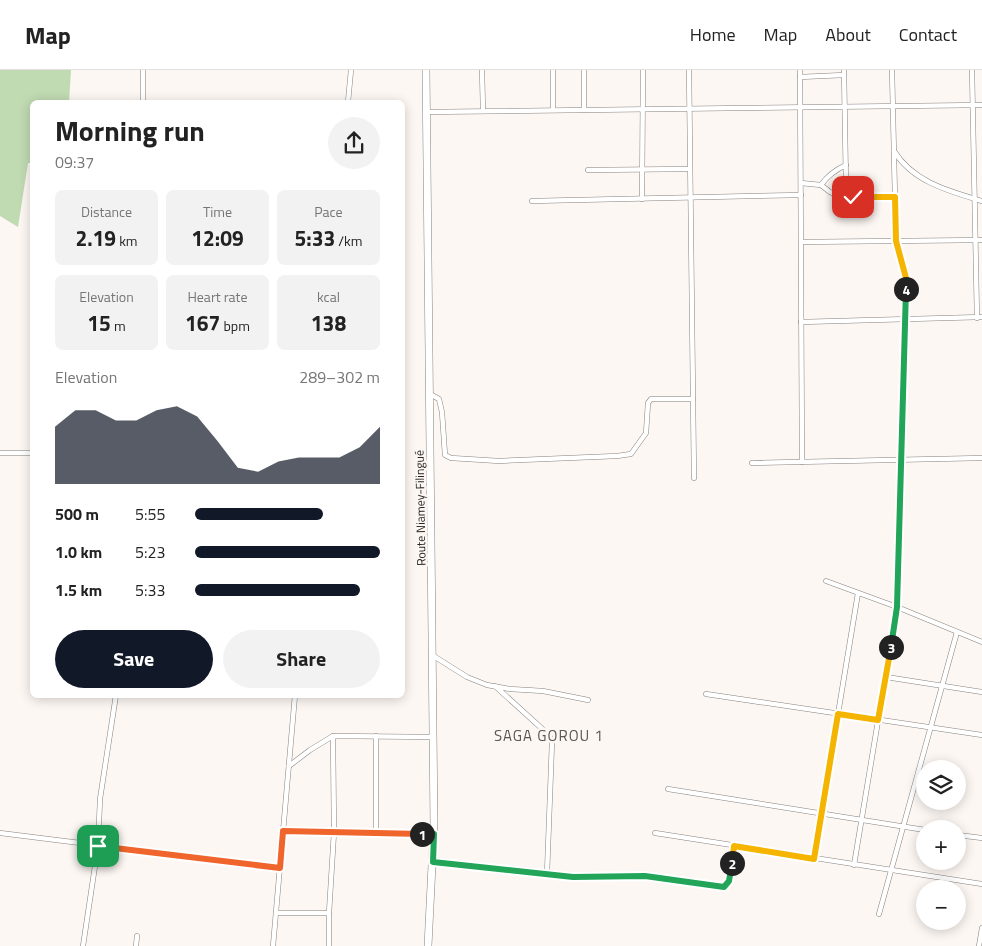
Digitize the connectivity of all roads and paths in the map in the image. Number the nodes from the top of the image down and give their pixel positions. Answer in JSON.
{"nodes":[{"id":1,"x":143,"y":70,"type":"edge"},
{"id":2,"x":351,"y":70,"type":"edge"},
{"id":3,"x":426,"y":70,"type":"edge"},
{"id":4,"x":482,"y":70,"type":"edge"},
{"id":5,"x":553,"y":70,"type":"edge"},
{"id":6,"x":584,"y":70,"type":"edge"},
{"id":7,"x":643,"y":70,"type":"edge"},
{"id":8,"x":689,"y":70,"type":"edge"},
{"id":9,"x":800,"y":70,"type":"edge"},
{"id":10,"x":892,"y":70,"type":"edge"},
{"id":11,"x":972,"y":70,"type":"edge"},
{"id":12,"x":844,"y":73,"type":"edge"},
{"id":13,"x":800,"y":77,"type":"junction"},
{"id":14,"x":143,"y":100,"type":"edge"},
{"id":15,"x":348,"y":100,"type":"edge"},
{"id":16,"x":892,"y":106,"type":"junction"},
{"id":17,"x":973,"y":106,"type":"junction"},
{"id":18,"x":982,"y":106,"type":"edge"},
{"id":19,"x":844,"y":107,"type":"junction"},
{"id":20,"x":800,"y":108,"type":"junction"},
{"id":21,"x":689,"y":109,"type":"junction"},
{"id":22,"x":553,"y":110,"type":"junction"},
{"id":23,"x":584,"y":110,"type":"junction"},
{"id":24,"x":643,"y":110,"type":"junction"},
{"id":25,"x":483,"y":111,"type":"junction"},
{"id":26,"x":427,"y":112,"type":"junction"},
{"id":27,"x":893,"y":150,"type":"junction"},
{"id":28,"x":846,"y":165,"type":"junction"},
{"id":29,"x":690,"y":169,"type":"junction"},
{"id":30,"x":588,"y":170,"type":"dead end"},
{"id":31,"x":643,"y":170,"type":"junction"},
{"id":32,"x":801,"y":183,"type":"junction"},
{"id":33,"x":821,"y":185,"type":"junction"},
{"id":34,"x":849,"y":195,"type":"junction"},
{"id":35,"x":801,"y":196,"type":"junction"},
{"id":36,"x":895,"y":197,"type":"junction"},
{"id":37,"x":642,"y":198,"type":"junction"},
{"id":38,"x":690,"y":198,"type":"junction"},
{"id":39,"x":975,"y":199,"type":"junction"},
{"id":40,"x":532,"y":201,"type":"dead end"},
{"id":41,"x":982,"y":201,"type":"edge"},
{"id":42,"x":976,"y":240,"type":"junction"},
{"id":43,"x":982,"y":240,"type":"edge"},
{"id":44,"x":896,"y":241,"type":"junction"},
{"id":45,"x":801,"y":242,"type":"junction"},
{"id":46,"x":980,"y":318,"type":"edge"},
{"id":47,"x":905,"y":319,"type":"junction"},
{"id":48,"x":801,"y":322,"type":"junction"},
{"id":49,"x":430,"y":394,"type":"junction"},
{"id":50,"x":693,"y":399,"type":"junction"},
{"id":51,"x":0,"y":453,"type":"edge"},
{"id":52,"x":30,"y":453,"type":"edge"},
{"id":53,"x":982,"y":458,"type":"edge"},
{"id":54,"x":901,"y":460,"type":"junction"},
{"id":55,"x":802,"y":462,"type":"junction"},
{"id":56,"x":752,"y":463,"type":"dead end"},
{"id":57,"x":694,"y":478,"type":"dead end"},
{"id":58,"x":826,"y":581,"type":"dead end"},
{"id":59,"x":858,"y":593,"type":"junction"},
{"id":60,"x":897,"y":607,"type":"junction"},
{"id":61,"x":957,"y":632,"type":"junction"},
{"id":62,"x":982,"y":642,"type":"edge"},
{"id":63,"x":432,"y":655,"type":"junction"},
{"id":64,"x":886,"y":677,"type":"junction"},
{"id":65,"x":495,"y":686,"type":"junction"},
{"id":66,"x":942,"y":686,"type":"junction"},
{"id":67,"x":982,"y":692,"type":"edge"},
{"id":68,"x":706,"y":694,"type":"dead end"},
{"id":69,"x":116,"y":698,"type":"edge"},
{"id":70,"x":296,"y":698,"type":"edge"},
{"id":71,"x":588,"y":700,"type":"dead end"},
{"id":72,"x":838,"y":714,"type":"junction"},
{"id":73,"x":878,"y":720,"type":"junction"},
{"id":74,"x":931,"y":728,"type":"junction"},
{"id":75,"x":982,"y":735,"type":"edge"},
{"id":76,"x":333,"y":736,"type":"junction"},
{"id":77,"x":376,"y":736,"type":"junction"},
{"id":78,"x":433,"y":737,"type":"junction"},
{"id":79,"x":289,"y":766,"type":"junction"},
{"id":80,"x":668,"y":790,"type":"dead end"},
{"id":81,"x":822,"y":813,"type":"junction"},
{"id":82,"x":862,"y":820,"type":"junction"},
{"id":83,"x":903,"y":826,"type":"junction"},
{"id":84,"x":916,"y":828,"type":"edge"},
{"id":85,"x":283,"y":831,"type":"junction"},
{"id":86,"x":334,"y":832,"type":"junction"},
{"id":87,"x":0,"y":833,"type":"edge"},
{"id":88,"x":376,"y":833,"type":"junction"},
{"id":89,"x":655,"y":833,"type":"dead end"},
{"id":90,"x":434,"y":834,"type":"junction"},
{"id":91,"x":966,"y":836,"type":"edge"},
{"id":92,"x":982,"y":838,"type":"edge"},
{"id":93,"x":98,"y":846,"type":"junction"},
{"id":94,"x":734,"y":846,"type":"junction"},
{"id":95,"x":814,"y":859,"type":"junction"},
{"id":96,"x":433,"y":862,"type":"junction"},
{"id":97,"x":854,"y":865,"type":"junction"},
{"id":98,"x":280,"y":868,"type":"junction"},
{"id":99,"x":891,"y":870,"type":"junction"},
{"id":100,"x":546,"y":874,"type":"junction"},
{"id":101,"x":982,"y":884,"type":"edge"},
{"id":102,"x":276,"y":913,"type":"junction"},
{"id":103,"x":329,"y":913,"type":"junction"},
{"id":104,"x":879,"y":914,"type":"dead end"},
{"id":105,"x":982,"y":928,"type":"edge"},
{"id":106,"x":137,"y":936,"type":"dead end"},
{"id":107,"x":83,"y":946,"type":"edge"},
{"id":108,"x":136,"y":946,"type":"edge"},
{"id":109,"x":273,"y":946,"type":"edge"},
{"id":110,"x":329,"y":946,"type":"edge"},
{"id":111,"x":428,"y":946,"type":"edge"},
{"id":112,"x":979,"y":946,"type":"edge"}],
"edges":[{"from":1,"to":14,"type":"street"},
{"from":2,"to":15,"type":"street"},
{"from":3,"to":26,"type":"main road","name":"Route Niamey-Filingué"},
{"from":4,"to":25,"type":"street"},
{"from":5,"to":22,"type":"street"},
{"from":6,"to":23,"type":"street"},
{"from":7,"to":24,"type":"street"},
{"from":8,"to":21,"type":"street"},
{"from":9,"to":13,"type":"street"},
{"from":10,"to":16,"type":"street"},
{"from":11,"to":17,"type":"street"},
{"from":12,"to":13,"type":"street"},
{"from":12,"to":19,"type":"street"},
{"from":13,"to":20,"type":"street"},
{"from":16,"to":17,"type":"street"},
{"from":16,"to":19,"type":"street"},
{"from":16,"to":27,"type":"street"},
{"from":17,"to":18,"type":"street"},
{"from":17,"to":39,"type":"street"},
{"from":19,"to":20,"type":"street"},
{"from":19,"to":28,"type":"street"},
{"from":20,"to":21,"type":"street"},
{"from":20,"to":32,"type":"street"},
{"from":21,"to":24,"type":"street"},
{"from":21,"to":29,"type":"street"},
{"from":22,"to":23,"type":"street"},
{"from":22,"to":25,"type":"street"},
{"from":23,"to":24,"type":"street"},
{"from":24,"to":31,"type":"street"},
{"from":25,"to":26,"type":"street"},
{"from":26,"to":49,"type":"main road","name":"Route Niamey-Filingué"},
{"from":27,"to":36,"type":"street"},
{"from":27,"to":39,"type":"street"},
{"from":28,"to":33,"type":"street"},
{"from":28,"to":34,"type":"street"},
{"from":29,"to":31,"type":"street"},
{"from":29,"to":38,"type":"street"},
{"from":30,"to":31,"type":"street"},
{"from":31,"to":37,"type":"street"},
{"from":32,"to":33,"type":"street"},
{"from":32,"to":35,"type":"street"},
{"from":33,"to":34,"type":"street"},
{"from":34,"to":36,"type":"street"},
{"from":35,"to":38,"type":"street"},
{"from":35,"to":45,"type":"street"},
{"from":36,"to":44,"type":"street"},
{"from":37,"to":38,"type":"street"},
{"from":37,"to":40,"type":"street"},
{"from":38,"to":50,"type":"street"},
{"from":39,"to":41,"type":"street"},
{"from":39,"to":42,"type":"street"},
{"from":42,"to":43,"type":"street"},
{"from":42,"to":44,"type":"street"},
{"from":42,"to":46,"type":"street"},
{"from":44,"to":45,"type":"street"},
{"from":44,"to":47,"type":"street"},
{"from":45,"to":48,"type":"street"},
{"from":46,"to":47,"type":"street"},
{"from":47,"to":48,"type":"street"},
{"from":47,"to":54,"type":"street"},
{"from":48,"to":55,"type":"street"},
{"from":49,"to":50,"type":"street"},
{"from":49,"to":63,"type":"main road","name":"Route Niamey-Filingué"},
{"from":50,"to":57,"type":"street"},
{"from":51,"to":52,"type":"street"},
{"from":53,"to":54,"type":"street"},
{"from":54,"to":55,"type":"street"},
{"from":54,"to":60,"type":"street"},
{"from":55,"to":56,"type":"street"},
{"from":58,"to":59,"type":"street"},
{"from":59,"to":60,"type":"street"},
{"from":59,"to":72,"type":"street"},
{"from":60,"to":61,"type":"street"},
{"from":60,"to":64,"type":"street"},
{"from":61,"to":62,"type":"street"},
{"from":61,"to":66,"type":"street"},
{"from":63,"to":65,"type":"street"},
{"from":63,"to":78,"type":"main road","name":"Route Niamey-Filingué"},
{"from":64,"to":66,"type":"street"},
{"from":64,"to":73,"type":"street"},
{"from":65,"to":71,"type":"street"},
{"from":65,"to":100,"type":"street"},
{"from":66,"to":67,"type":"street"},
{"from":66,"to":74,"type":"street"},
{"from":68,"to":72,"type":"street"},
{"from":69,"to":93,"type":"street"},
{"from":70,"to":79,"type":"street"},
{"from":72,"to":73,"type":"street"},
{"from":72,"to":81,"type":"street"},
{"from":73,"to":74,"type":"street"},
{"from":73,"to":82,"type":"street"},
{"from":74,"to":75,"type":"street"},
{"from":74,"to":83,"type":"street"},
{"from":76,"to":77,"type":"street"},
{"from":76,"to":79,"type":"street"},
{"from":76,"to":86,"type":"street"},
{"from":77,"to":78,"type":"street"},
{"from":77,"to":88,"type":"street"},
{"from":78,"to":90,"type":"main road","name":"Route Niamey-Filingué"},
{"from":79,"to":85,"type":"street"},
{"from":80,"to":81,"type":"street"},
{"from":81,"to":82,"type":"street"},
{"from":81,"to":95,"type":"street"},
{"from":82,"to":83,"type":"street"},
{"from":82,"to":97,"type":"street"},
{"from":83,"to":84,"type":"street"},
{"from":83,"to":99,"type":"street"},
{"from":85,"to":86,"type":"street"},
{"from":85,"to":98,"type":"street"},
{"from":86,"to":88,"type":"street"},
{"from":86,"to":103,"type":"street"},
{"from":87,"to":93,"type":"street"},
{"from":88,"to":90,"type":"street"},
{"from":89,"to":94,"type":"street"},
{"from":90,"to":96,"type":"main road","name":"Route Niamey-Filingué"},
{"from":91,"to":92,"type":"street"},
{"from":93,"to":98,"type":"street"},
{"from":93,"to":107,"type":"street"},
{"from":94,"to":95,"type":"street"},
{"from":94,"to":100,"type":"street"},
{"from":95,"to":97,"type":"street"},
{"from":96,"to":100,"type":"street"},
{"from":96,"to":111,"type":"main road","name":"Route Niamey-Filingué"},
{"from":97,"to":99,"type":"street"},
{"from":98,"to":102,"type":"street"},
{"from":99,"to":101,"type":"street"},
{"from":99,"to":104,"type":"street"},
{"from":102,"to":103,"type":"street"},
{"from":102,"to":109,"type":"street"},
{"from":103,"to":110,"type":"street"},
{"from":105,"to":112,"type":"street"},
{"from":106,"to":108,"type":"street"}]}
